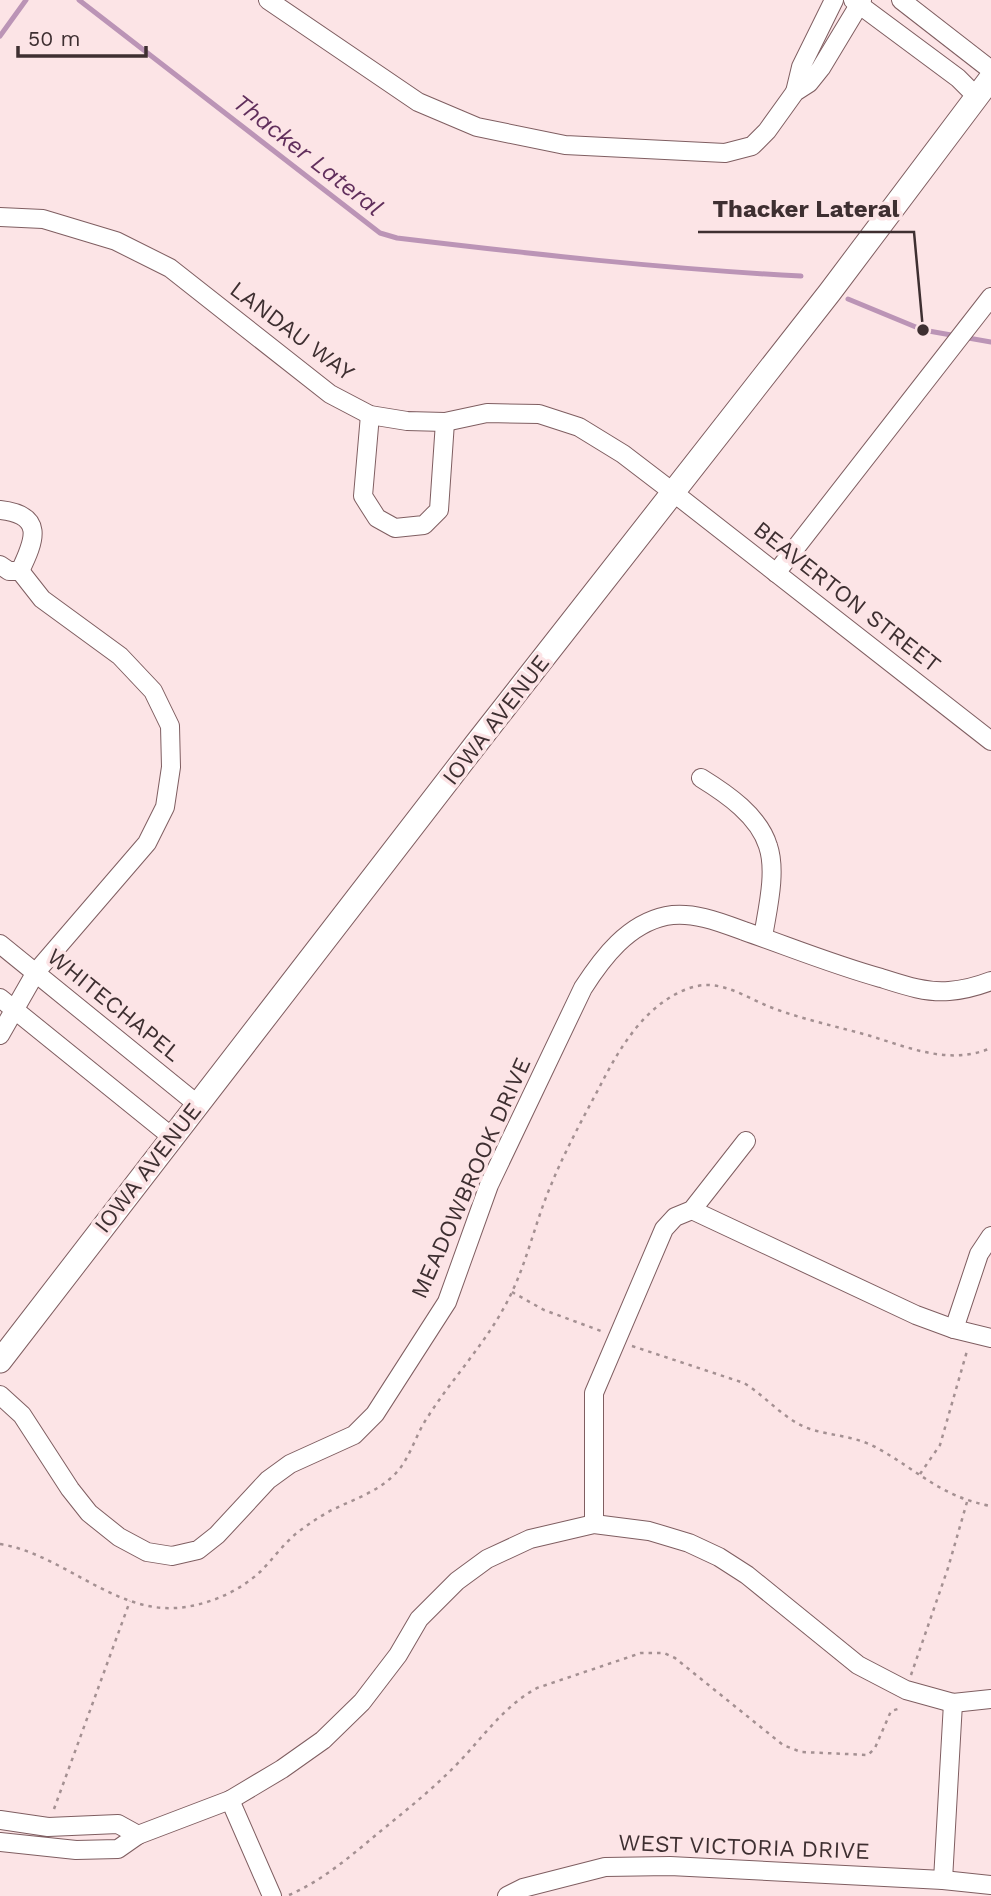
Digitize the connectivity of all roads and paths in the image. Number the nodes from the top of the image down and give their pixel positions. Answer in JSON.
{"nodes":[{"id":1,"x":268,"y":0,"type":"edge"},
{"id":2,"x":834,"y":0,"type":"edge"},
{"id":3,"x":901,"y":0,"type":"edge"},
{"id":4,"x":858,"y":1,"type":"edge"},
{"id":5,"x":991,"y":69,"type":"edge"},
{"id":6,"x":984,"y":87,"type":"edge"},
{"id":7,"x":795,"y":92,"type":"junction"},
{"id":8,"x":0,"y":217,"type":"edge"},
{"id":9,"x":991,"y":296,"type":"edge"},
{"id":10,"x":370,"y":415,"type":"junction"},
{"id":11,"x":445,"y":422,"type":"junction"},
{"id":12,"x":674,"y":493,"type":"junction"},
{"id":13,"x":0,"y":510,"type":"edge"},
{"id":14,"x":0,"y":565,"type":"edge"},
{"id":15,"x":20,"y":571,"type":"junction"},
{"id":16,"x":776,"y":573,"type":"junction"},
{"id":17,"x":991,"y":741,"type":"edge"},
{"id":18,"x":701,"y":778,"type":"dead end"},
{"id":19,"x":763,"y":937,"type":"junction"},
{"id":20,"x":0,"y":944,"type":"edge"},
{"id":21,"x":36,"y":972,"type":"junction"},
{"id":22,"x":991,"y":981,"type":"edge"},
{"id":23,"x":0,"y":998,"type":"edge"},
{"id":24,"x":15,"y":1011,"type":"junction"},
{"id":25,"x":0,"y":1035,"type":"edge"},
{"id":26,"x":991,"y":1048,"type":"edge"},
{"id":27,"x":197,"y":1104,"type":"junction"},
{"id":28,"x":172,"y":1137,"type":"junction"},
{"id":29,"x":746,"y":1141,"type":"dead end"},
{"id":30,"x":692,"y":1210,"type":"junction"},
{"id":31,"x":991,"y":1236,"type":"edge"},
{"id":32,"x":512,"y":1292,"type":"junction"},
{"id":33,"x":954,"y":1329,"type":"junction"},
{"id":34,"x":972,"y":1334,"type":"junction"},
{"id":35,"x":991,"y":1338,"type":"edge"},
{"id":36,"x":615,"y":1339,"type":"junction"},
{"id":37,"x":0,"y":1361,"type":"edge"},
{"id":38,"x":0,"y":1395,"type":"edge"},
{"id":39,"x":919,"y":1475,"type":"junction"},
{"id":40,"x":967,"y":1502,"type":"junction"},
{"id":41,"x":991,"y":1506,"type":"edge"},
{"id":42,"x":594,"y":1524,"type":"junction"},
{"id":43,"x":0,"y":1544,"type":"edge"},
{"id":44,"x":130,"y":1601,"type":"junction"},
{"id":45,"x":906,"y":1690,"type":"junction"},
{"id":46,"x":991,"y":1699,"type":"edge"},
{"id":47,"x":953,"y":1703,"type":"junction"},
{"id":48,"x":230,"y":1800,"type":"junction"},
{"id":49,"x":0,"y":1820,"type":"edge"},
{"id":50,"x":18,"y":1824,"type":"junction"},
{"id":51,"x":48,"y":1827,"type":"junction"},
{"id":52,"x":138,"y":1835,"type":"junction"},
{"id":53,"x":7,"y":1844,"type":"edge"},
{"id":54,"x":943,"y":1880,"type":"junction"},
{"id":55,"x":991,"y":1885,"type":"edge"},
{"id":56,"x":272,"y":1896,"type":"edge"},
{"id":57,"x":286,"y":1896,"type":"edge"},
{"id":58,"x":507,"y":1896,"type":"edge"}],
"edges":[{"from":1,"to":7,"type":"street"},
{"from":2,"to":7,"type":"street"},
{"from":3,"to":5,"type":"street"},
{"from":4,"to":6,"type":"street"},
{"from":4,"to":7,"type":"street"},
{"from":6,"to":12,"type":"street","name":"IOWA AVENUE"},
{"from":8,"to":10,"type":"street","name":"LANDAU WAY"},
{"from":9,"to":16,"type":"street"},
{"from":10,"to":11,"type":"street","name":"LANDAU WAY"},
{"from":10,"to":11,"type":"street"},
{"from":11,"to":12,"type":"street","name":"LANDAU WAY"},
{"from":12,"to":16,"type":"street","name":"BEAVERTON STREET"},
{"from":12,"to":27,"type":"street","name":"IOWA AVENUE"},
{"from":13,"to":15,"type":"street"},
{"from":14,"to":15,"type":"street"},
{"from":15,"to":21,"type":"street"},
{"from":16,"to":17,"type":"street","name":"BEAVERTON STREET"},
{"from":18,"to":19,"type":"street"},
{"from":19,"to":22,"type":"street","name":"MEADOWBROOK DRIVE"},
{"from":19,"to":38,"type":"street","name":"MEADOWBROOK DRIVE"},
{"from":20,"to":21,"type":"street","name":"WHITECHAPEL"},
{"from":21,"to":24,"type":"street"},
{"from":21,"to":27,"type":"street","name":"WHITECHAPEL"},
{"from":23,"to":24,"type":"street"},
{"from":24,"to":25,"type":"street"},
{"from":24,"to":28,"type":"street"},
{"from":26,"to":32,"type":"path"},
{"from":27,"to":28,"type":"street","name":"IOWA AVENUE"},
{"from":28,"to":37,"type":"street","name":"IOWA AVENUE"},
{"from":29,"to":30,"type":"street"},
{"from":30,"to":33,"type":"street"},
{"from":30,"to":36,"type":"street"},
{"from":31,"to":33,"type":"street"},
{"from":32,"to":36,"type":"path"},
{"from":32,"to":44,"type":"path"},
{"from":33,"to":34,"type":"street"},
{"from":34,"to":35,"type":"street"},
{"from":34,"to":39,"type":"path"},
{"from":36,"to":39,"type":"path"},
{"from":36,"to":42,"type":"street"},
{"from":39,"to":40,"type":"path"},
{"from":40,"to":41,"type":"path"},
{"from":40,"to":45,"type":"path"},
{"from":42,"to":45,"type":"street"},
{"from":42,"to":48,"type":"street"},
{"from":43,"to":44,"type":"path"},
{"from":44,"to":51,"type":"path"},
{"from":45,"to":47,"type":"street"},
{"from":45,"to":57,"type":"path"},
{"from":46,"to":47,"type":"street"},
{"from":47,"to":54,"type":"street"},
{"from":48,"to":52,"type":"street"},
{"from":48,"to":56,"type":"street"},
{"from":49,"to":50,"type":"street"},
{"from":50,"to":51,"type":"street"},
{"from":50,"to":53,"type":"street"},
{"from":51,"to":52,"type":"street"},
{"from":52,"to":53,"type":"street"},
{"from":54,"to":55,"type":"street","name":"WEST VICTORIA DRIVE"},
{"from":54,"to":58,"type":"street","name":"WEST VICTORIA DRIVE"}]}
